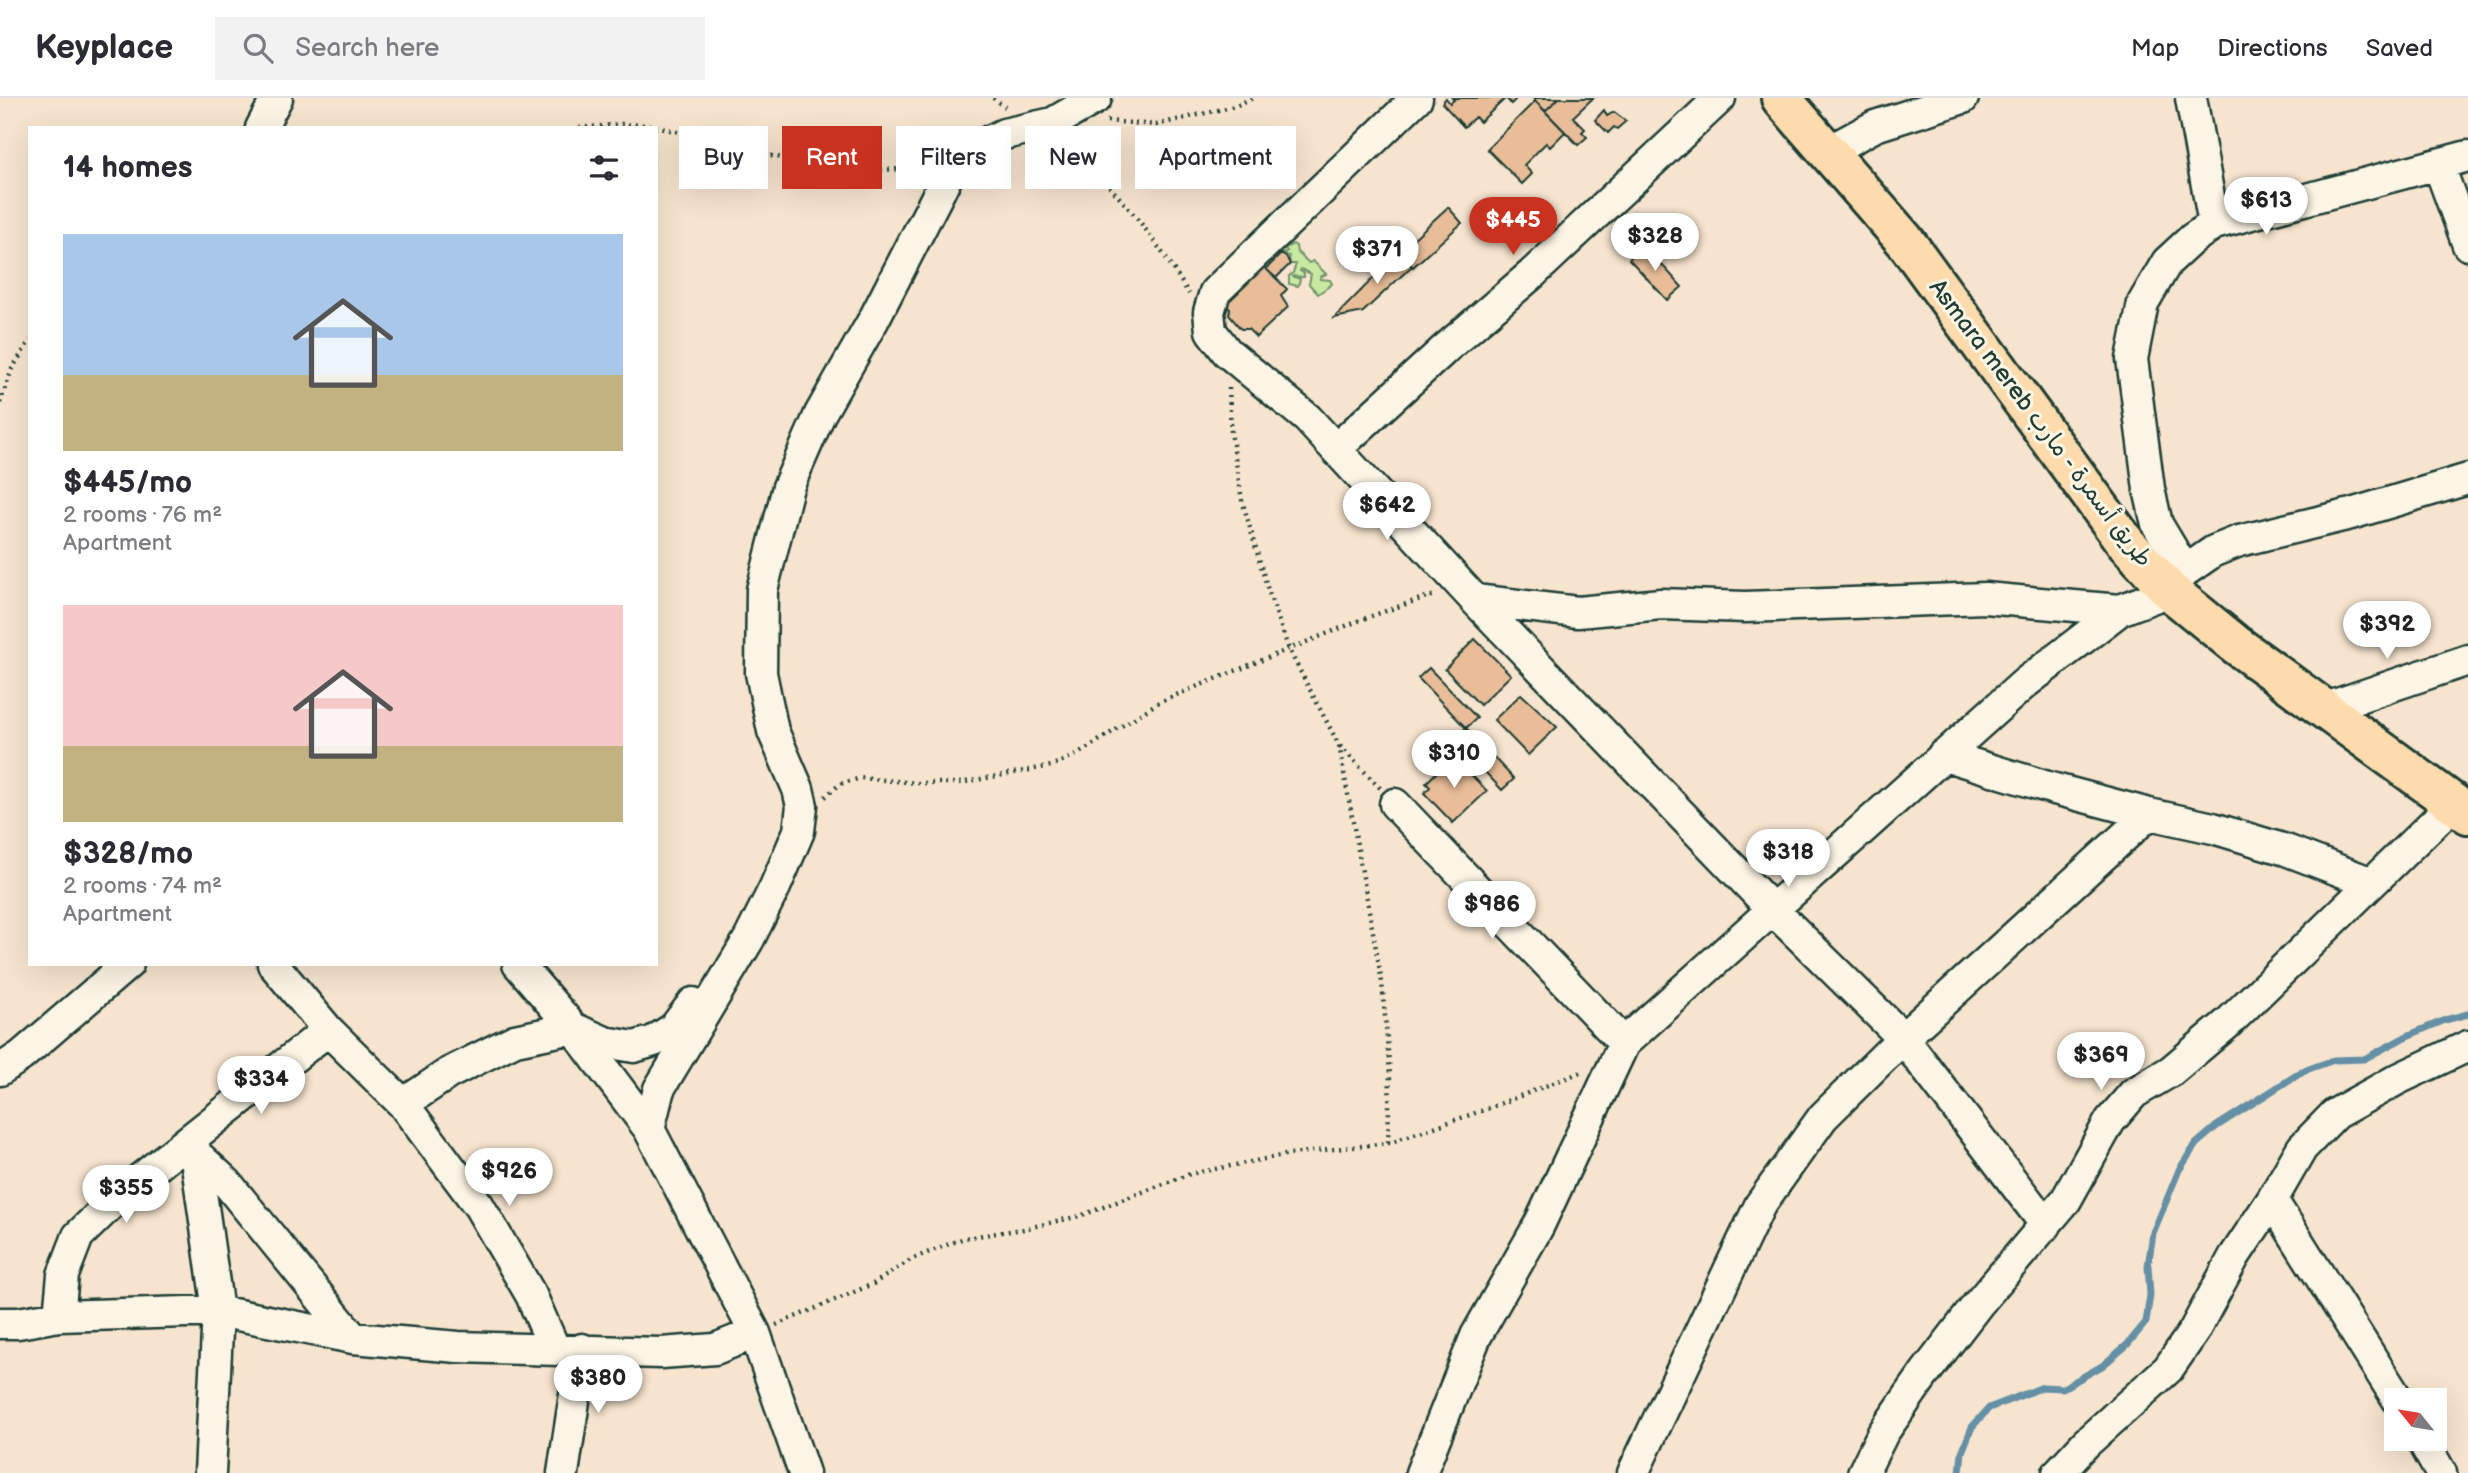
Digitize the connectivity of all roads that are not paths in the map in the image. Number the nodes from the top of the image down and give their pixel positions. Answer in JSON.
{"nodes":[{"id":1,"x":277,"y":98,"type":"edge"},
{"id":2,"x":1417,"y":98,"type":"edge"},
{"id":3,"x":1720,"y":98,"type":"edge"},
{"id":4,"x":1781,"y":98,"type":"edge"},
{"id":5,"x":1963,"y":98,"type":"edge"},
{"id":6,"x":2191,"y":98,"type":"edge"},
{"id":7,"x":1100,"y":110,"type":"edge"},
{"id":8,"x":262,"y":126,"type":"edge"},
{"id":9,"x":1827,"y":152,"type":"junction"},
{"id":10,"x":2468,"y":156,"type":"edge"},
{"id":11,"x":2439,"y":166,"type":"junction"},
{"id":12,"x":2214,"y":224,"type":"junction"},
{"id":13,"x":2468,"y":245,"type":"edge"},
{"id":14,"x":1336,"y":449,"type":"junction"},
{"id":15,"x":2468,"y":479,"type":"edge"},
{"id":16,"x":2178,"y":581,"type":"junction"},
{"id":17,"x":1475,"y":600,"type":"junction"},
{"id":18,"x":2120,"y":610,"type":"junction"},
{"id":19,"x":2468,"y":660,"type":"edge"},
{"id":20,"x":2323,"y":709,"type":"junction"},
{"id":21,"x":1943,"y":755,"type":"junction"},
{"id":22,"x":1395,"y":804,"type":"road end"},
{"id":23,"x":2460,"y":809,"type":"edge"},
{"id":24,"x":2149,"y":814,"type":"junction"},
{"id":25,"x":799,"y":831,"type":"junction"},
{"id":26,"x":2372,"y":883,"type":"junction"},
{"id":27,"x":1773,"y":910,"type":"junction"},
{"id":28,"x":126,"y":966,"type":"edge"},
{"id":29,"x":275,"y":966,"type":"edge"},
{"id":30,"x":519,"y":966,"type":"edge"},
{"id":31,"x":573,"y":1028,"type":"junction"},
{"id":32,"x":328,"y":1030,"type":"junction"},
{"id":33,"x":1903,"y":1038,"type":"junction"},
{"id":34,"x":2468,"y":1046,"type":"edge"},
{"id":35,"x":1621,"y":1051,"type":"junction"},
{"id":36,"x":0,"y":1070,"type":"edge"},
{"id":37,"x":403,"y":1104,"type":"junction"},
{"id":38,"x":649,"y":1129,"type":"junction"},
{"id":39,"x":194,"y":1146,"type":"junction"},
{"id":40,"x":2272,"y":1200,"type":"junction"},
{"id":41,"x":2046,"y":1225,"type":"junction"},
{"id":42,"x":218,"y":1311,"type":"junction"},
{"id":43,"x":59,"y":1316,"type":"junction"},
{"id":44,"x":0,"y":1323,"type":"edge"},
{"id":45,"x":755,"y":1333,"type":"junction"},
{"id":46,"x":353,"y":1338,"type":"junction"},
{"id":47,"x":568,"y":1349,"type":"junction"},
{"id":48,"x":2390,"y":1388,"type":"edge"},
{"id":49,"x":210,"y":1473,"type":"edge"},
{"id":50,"x":563,"y":1473,"type":"edge"},
{"id":51,"x":804,"y":1473,"type":"edge"},
{"id":52,"x":1421,"y":1473,"type":"edge"},
{"id":53,"x":1633,"y":1473,"type":"edge"},
{"id":54,"x":1863,"y":1473,"type":"edge"},
{"id":55,"x":2058,"y":1473,"type":"edge"}],
"edges":[{"from":1,"to":8,"type":"street"},
{"from":2,"to":14,"type":"street"},
{"from":3,"to":14,"type":"street"},
{"from":4,"to":9,"type":"highway","name":"Asmara mereb طريق أسمرة - مارب"},
{"from":5,"to":9,"type":"street"},
{"from":6,"to":12,"type":"street"},
{"from":7,"to":25,"type":"street"},
{"from":9,"to":16,"type":"highway","name":"Asmara mereb طريق أسمرة - مارب"},
{"from":10,"to":11,"type":"street"},
{"from":11,"to":12,"type":"street"},
{"from":11,"to":13,"type":"street"},
{"from":12,"to":16,"type":"street"},
{"from":14,"to":17,"type":"street"},
{"from":15,"to":16,"type":"street"},
{"from":16,"to":18,"type":"street"},
{"from":16,"to":20,"type":"highway","name":"Asmara mereb طريق أسمرة - مارب"},
{"from":17,"to":18,"type":"street"},
{"from":17,"to":27,"type":"street"},
{"from":18,"to":21,"type":"street"},
{"from":19,"to":20,"type":"street"},
{"from":20,"to":23,"type":"highway","name":"Asmara mereb طريق أسمرة - مارب"},
{"from":21,"to":24,"type":"street"},
{"from":21,"to":27,"type":"street"},
{"from":22,"to":35,"type":"street"},
{"from":23,"to":26,"type":"street"},
{"from":24,"to":26,"type":"street"},
{"from":24,"to":33,"type":"street"},
{"from":25,"to":31,"type":"street"},
{"from":25,"to":38,"type":"street"},
{"from":26,"to":41,"type":"street"},
{"from":27,"to":33,"type":"street"},
{"from":27,"to":35,"type":"street"},
{"from":28,"to":36,"type":"street"},
{"from":29,"to":32,"type":"street"},
{"from":30,"to":31,"type":"street"},
{"from":31,"to":37,"type":"street"},
{"from":31,"to":38,"type":"street"},
{"from":32,"to":37,"type":"street"},
{"from":32,"to":39,"type":"street"},
{"from":33,"to":41,"type":"street"},
{"from":33,"to":53,"type":"street"},
{"from":34,"to":40,"type":"street"},
{"from":35,"to":52,"type":"street"},
{"from":37,"to":47,"type":"street"},
{"from":38,"to":45,"type":"street"},
{"from":39,"to":42,"type":"street"},
{"from":39,"to":43,"type":"street"},
{"from":39,"to":46,"type":"street"},
{"from":40,"to":48,"type":"street"},
{"from":40,"to":55,"type":"street"},
{"from":41,"to":54,"type":"street"},
{"from":42,"to":43,"type":"street"},
{"from":42,"to":46,"type":"street"},
{"from":42,"to":49,"type":"street"},
{"from":43,"to":44,"type":"street"},
{"from":45,"to":47,"type":"street"},
{"from":45,"to":51,"type":"street"},
{"from":46,"to":47,"type":"street"},
{"from":47,"to":50,"type":"street"}]}
